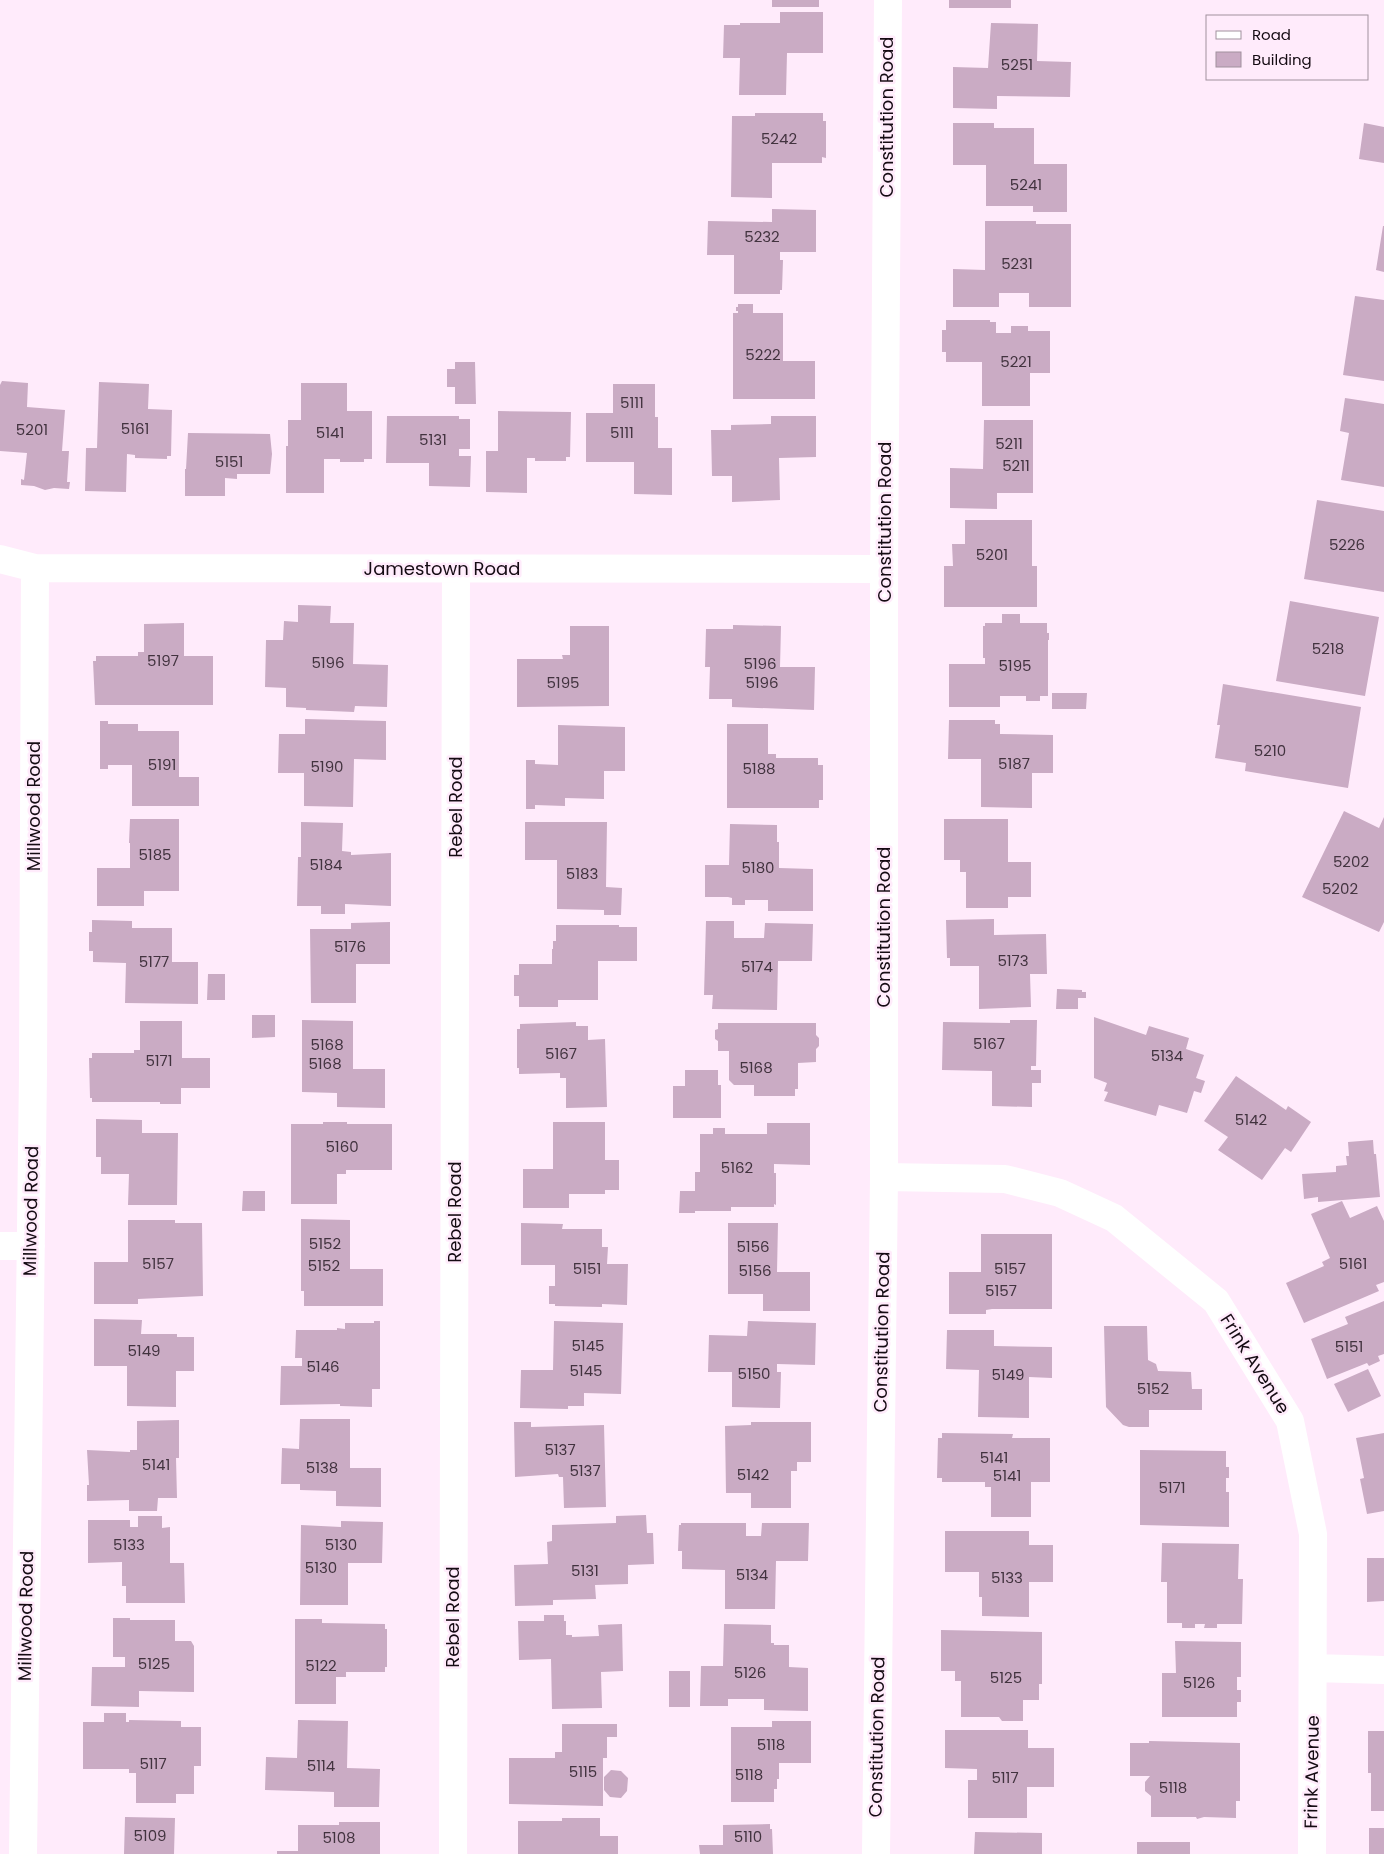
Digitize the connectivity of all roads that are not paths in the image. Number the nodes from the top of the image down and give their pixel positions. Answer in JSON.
{"nodes":[{"id":1,"x":888,"y":0,"type":"edge"},
{"id":2,"x":0,"y":559,"type":"edge"},
{"id":3,"x":35,"y":568,"type":"junction"},
{"id":4,"x":456,"y":569,"type":"junction"},
{"id":5,"x":884,"y":569,"type":"junction"},
{"id":6,"x":884,"y":1177,"type":"junction"},
{"id":7,"x":0,"y":1246,"type":"edge"},
{"id":8,"x":31,"y":1246,"type":"junction"},
{"id":9,"x":1313,"y":1668,"type":"junction"},
{"id":10,"x":1384,"y":1670,"type":"edge"},
{"id":11,"x":23,"y":1854,"type":"edge"},
{"id":12,"x":453,"y":1854,"type":"edge"},
{"id":13,"x":876,"y":1854,"type":"edge"},
{"id":14,"x":1312,"y":1854,"type":"edge"}],
"edges":[{"from":1,"to":5,"type":"street","name":"Constitution Road"},
{"from":2,"to":3,"type":"street","name":"Jamestown Road"},
{"from":3,"to":4,"type":"street","name":"Jamestown Road"},
{"from":3,"to":8,"type":"street","name":"Millwood Road"},
{"from":4,"to":5,"type":"street","name":"Jamestown Road"},
{"from":4,"to":12,"type":"street","name":"Rebel Road"},
{"from":5,"to":6,"type":"street","name":"Constitution Road"},
{"from":6,"to":9,"type":"street","name":"Frink Avenue"},
{"from":6,"to":13,"type":"street","name":"Constitution Road"},
{"from":7,"to":8,"type":"street"},
{"from":8,"to":11,"type":"street","name":"Millwood Road"},
{"from":9,"to":10,"type":"street"},
{"from":9,"to":14,"type":"street","name":"Frink Avenue"}]}
